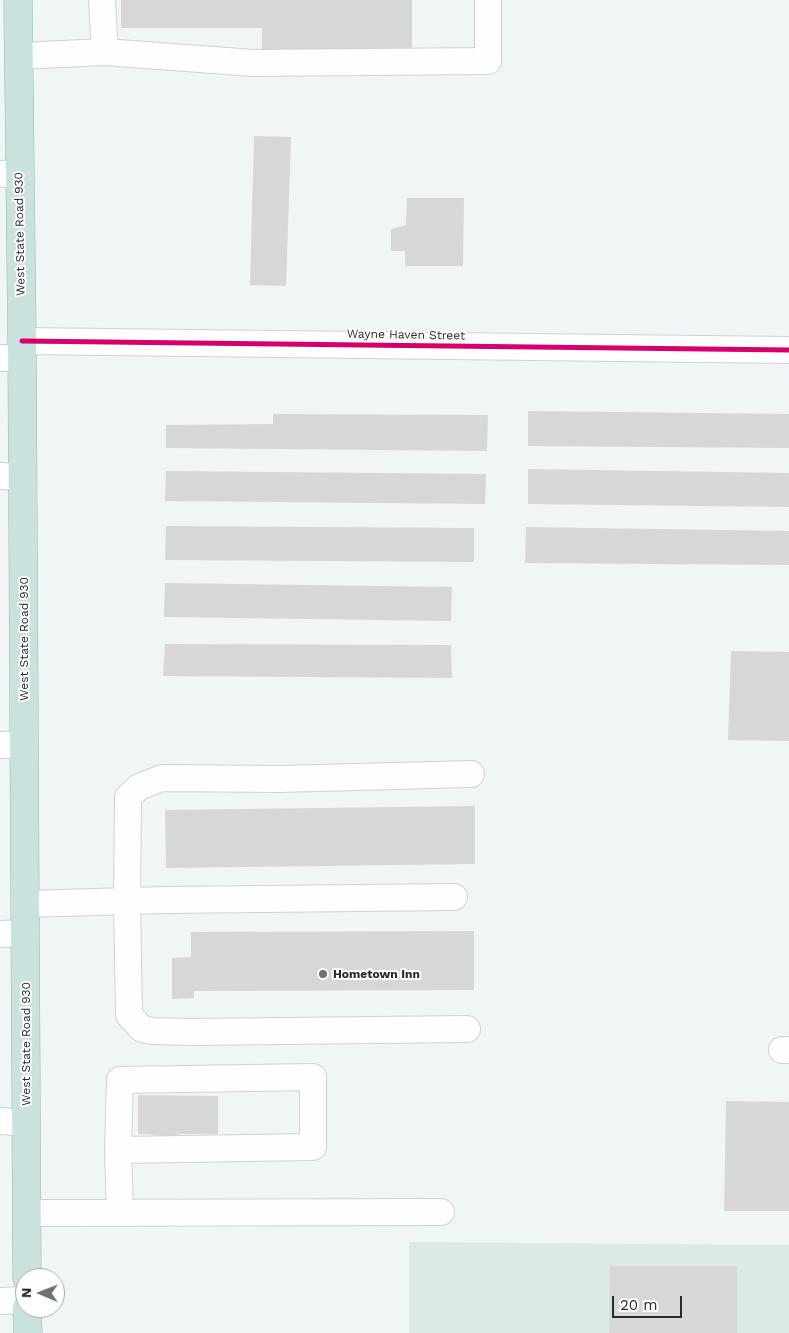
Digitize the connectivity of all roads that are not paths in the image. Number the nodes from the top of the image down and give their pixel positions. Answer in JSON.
{"nodes":[{"id":1,"x":102,"y":0,"type":"edge"},
{"id":2,"x":488,"y":0,"type":"edge"},
{"id":3,"x":12,"y":4,"type":"edge"},
{"id":4,"x":105,"y":52,"type":"junction"},
{"id":5,"x":19,"y":56,"type":"junction"},
{"id":6,"x":10,"y":173,"type":"edge"},
{"id":7,"x":789,"y":350,"type":"edge"},
{"id":8,"x":15,"y":352,"type":"edge"},
{"id":9,"x":11,"y":476,"type":"edge"},
{"id":10,"x":12,"y":744,"type":"edge"},
{"id":11,"x":471,"y":774,"type":"dead end"},
{"id":12,"x":454,"y":897,"type":"dead end"},
{"id":13,"x":127,"y":901,"type":"junction"},
{"id":14,"x":25,"y":904,"type":"junction"},
{"id":15,"x":13,"y":933,"type":"edge"},
{"id":16,"x":467,"y":1029,"type":"dead end"},
{"id":17,"x":13,"y":1122,"type":"edge"},
{"id":18,"x":118,"y":1150,"type":"junction"},
{"id":19,"x":441,"y":1212,"type":"dead end"},
{"id":20,"x":27,"y":1213,"type":"junction"},
{"id":21,"x":120,"y":1213,"type":"junction"},
{"id":22,"x":27,"y":1268,"type":"edge"},
{"id":23,"x":15,"y":1301,"type":"edge"},
{"id":24,"x":0,"y":1302,"type":"edge"},
{"id":25,"x":28,"y":1318,"type":"edge"},
{"id":26,"x":28,"y":1333,"type":"edge"}],
"edges":[{"from":1,"to":4,"type":"street"},
{"from":2,"to":4,"type":"street"},
{"from":3,"to":5,"type":"highway","name":"West State Road 930"},
{"from":4,"to":5,"type":"street"},
{"from":5,"to":6,"type":"highway","name":"West State Road 930"},
{"from":6,"to":8,"type":"highway","name":"West State Road 930"},
{"from":7,"to":8,"type":"street","name":"Wayne Haven Street"},
{"from":8,"to":9,"type":"highway","name":"West State Road 930"},
{"from":9,"to":10,"type":"highway","name":"West State Road 930"},
{"from":10,"to":14,"type":"highway","name":"West State Road 930"},
{"from":11,"to":13,"type":"street"},
{"from":12,"to":13,"type":"street"},
{"from":13,"to":14,"type":"street"},
{"from":13,"to":16,"type":"street"},
{"from":14,"to":15,"type":"highway","name":"West State Road 930"},
{"from":15,"to":17,"type":"highway","name":"West State Road 930"},
{"from":17,"to":20,"type":"highway","name":"West State Road 930"},
{"from":18,"to":18,"type":"street"},
{"from":18,"to":21,"type":"street"},
{"from":19,"to":21,"type":"street"},
{"from":20,"to":21,"type":"street"},
{"from":20,"to":22,"type":"highway","name":"West State Road 930"},
{"from":23,"to":24,"type":"street"},
{"from":25,"to":26,"type":"highway"}]}
